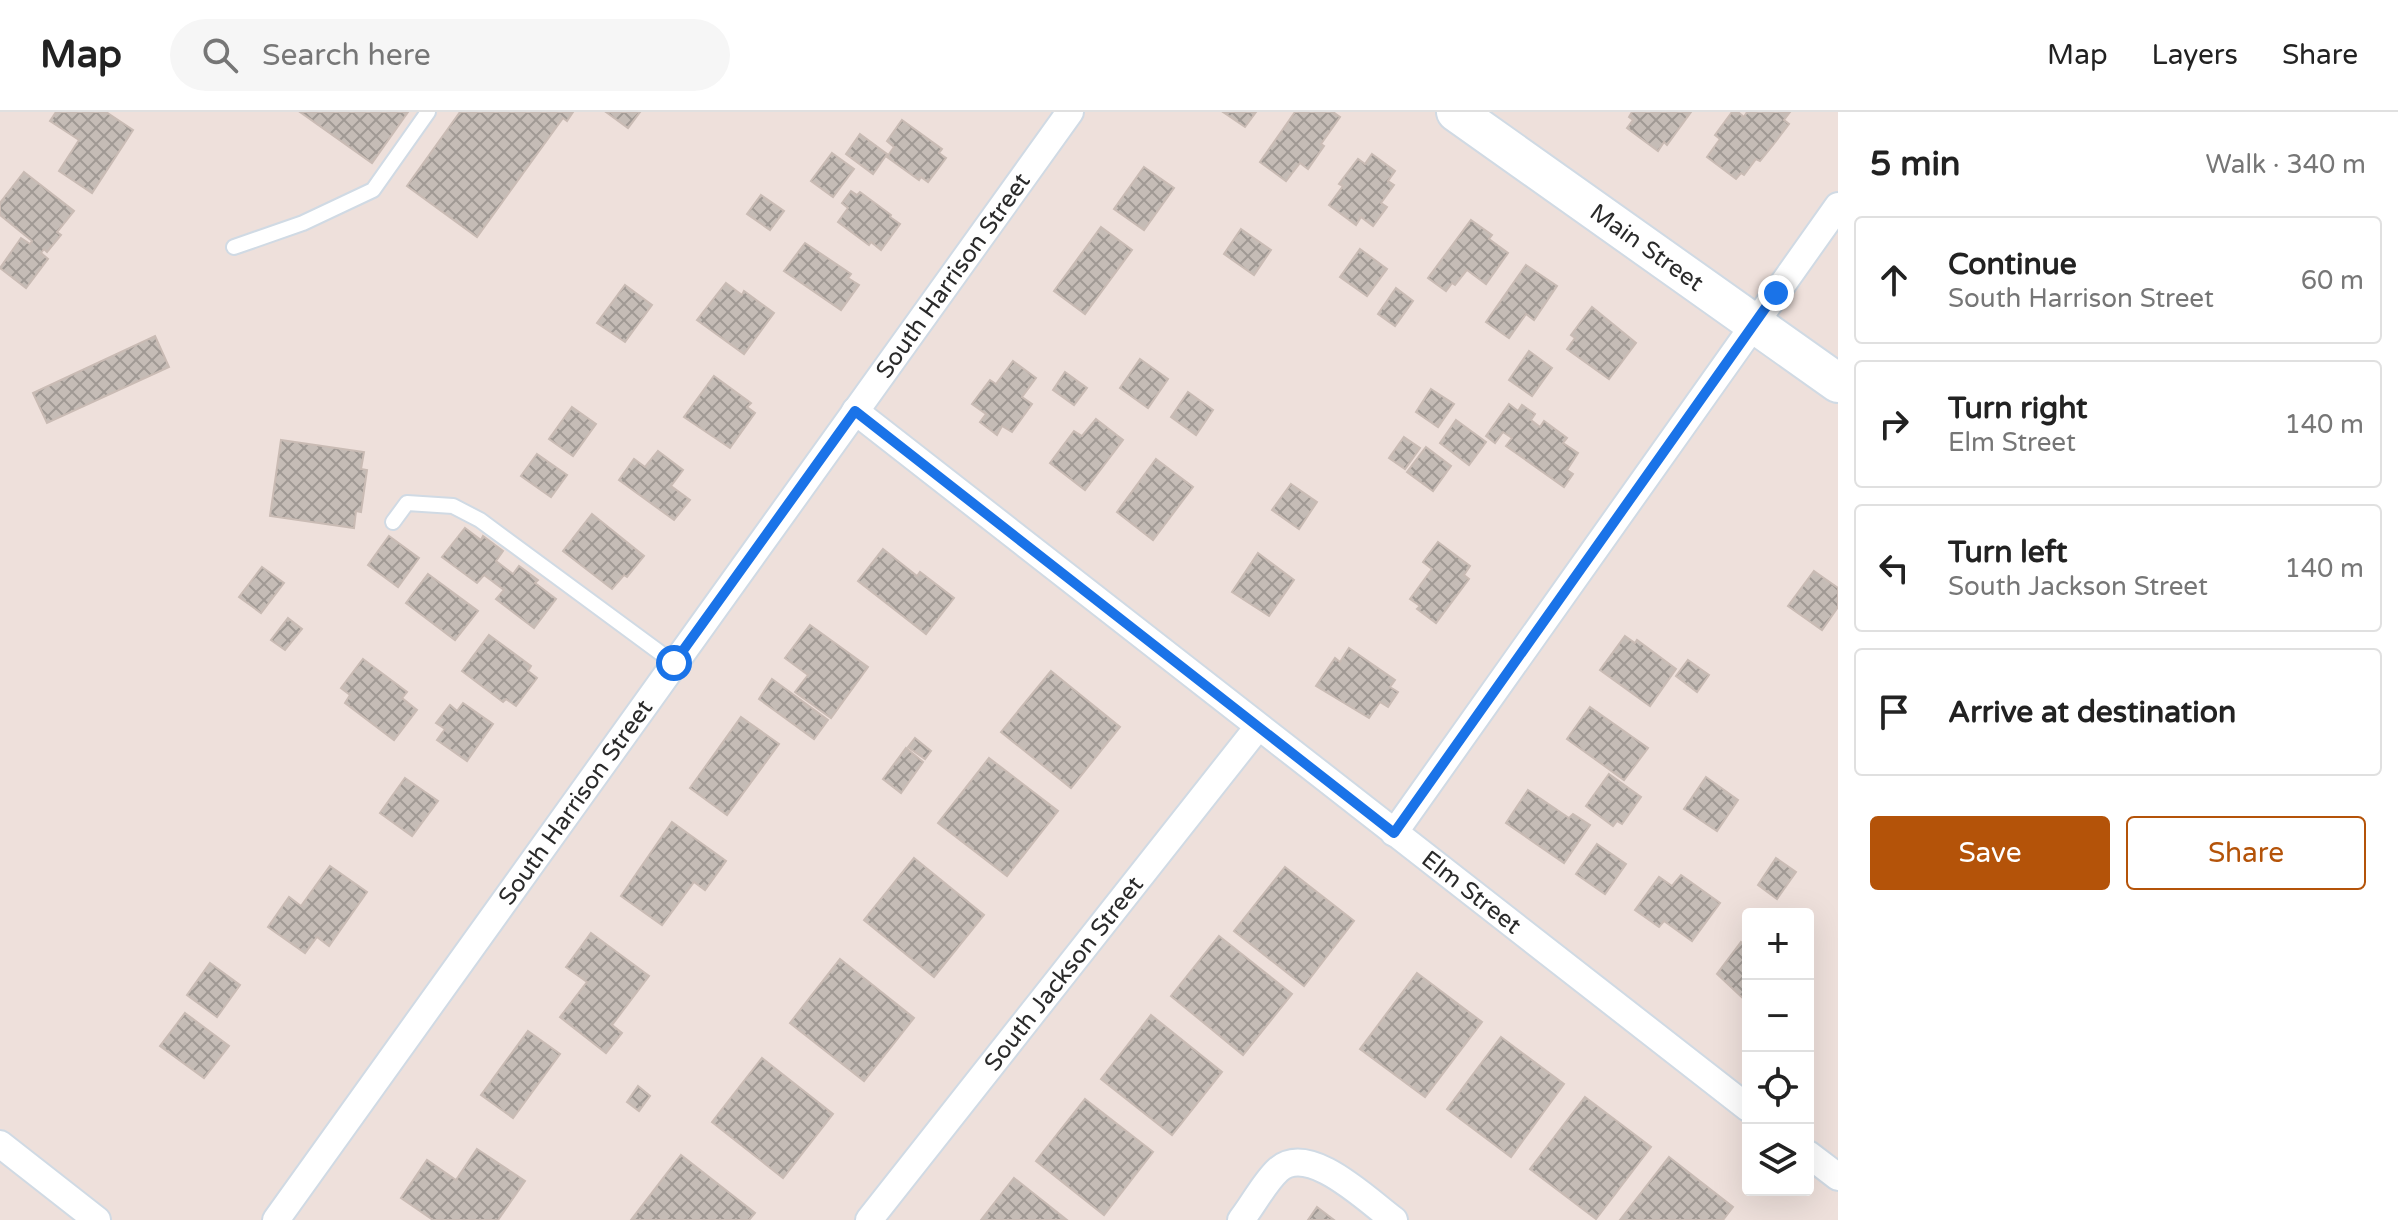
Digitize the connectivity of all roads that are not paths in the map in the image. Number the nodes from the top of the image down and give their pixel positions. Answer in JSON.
{"nodes":[{"id":1,"x":428,"y":112,"type":"edge"},
{"id":2,"x":1070,"y":112,"type":"edge"},
{"id":3,"x":1456,"y":112,"type":"edge"},
{"id":4,"x":1838,"y":206,"type":"edge"},
{"id":5,"x":234,"y":247,"type":"dead end"},
{"id":6,"x":1755,"y":324,"type":"junction"},
{"id":7,"x":1838,"y":383,"type":"edge"},
{"id":8,"x":855,"y":411,"type":"junction"},
{"id":9,"x":393,"y":522,"type":"dead end"},
{"id":10,"x":674,"y":663,"type":"junction"},
{"id":11,"x":1258,"y":727,"type":"junction"},
{"id":12,"x":1394,"y":833,"type":"junction"},
{"id":13,"x":1742,"y":1103,"type":"edge"},
{"id":14,"x":0,"y":1144,"type":"edge"},
{"id":15,"x":1814,"y":1159,"type":"edge"},
{"id":16,"x":1838,"y":1177,"type":"edge"},
{"id":17,"x":97,"y":1220,"type":"edge"},
{"id":18,"x":276,"y":1220,"type":"edge"},
{"id":19,"x":869,"y":1220,"type":"edge"},
{"id":20,"x":1241,"y":1220,"type":"edge"},
{"id":21,"x":1394,"y":1220,"type":"edge"}],
"edges":[{"from":1,"to":5,"type":"lane"},
{"from":2,"to":8,"type":"street","name":"South Harrison Street"},
{"from":3,"to":6,"type":"main road","name":"Main Street"},
{"from":4,"to":6,"type":"street"},
{"from":6,"to":7,"type":"main road","name":"Main Street"},
{"from":6,"to":12,"type":"street"},
{"from":8,"to":10,"type":"street","name":"South Harrison Street"},
{"from":8,"to":11,"type":"street","name":"Elm Street"},
{"from":9,"to":10,"type":"lane"},
{"from":10,"to":18,"type":"street","name":"South Harrison Street"},
{"from":11,"to":12,"type":"street","name":"Elm Street"},
{"from":11,"to":19,"type":"street","name":"South Jackson Street"},
{"from":12,"to":13,"type":"street","name":"Elm Street"},
{"from":14,"to":17,"type":"street"},
{"from":15,"to":16,"type":"street"},
{"from":20,"to":21,"type":"street"}]}
